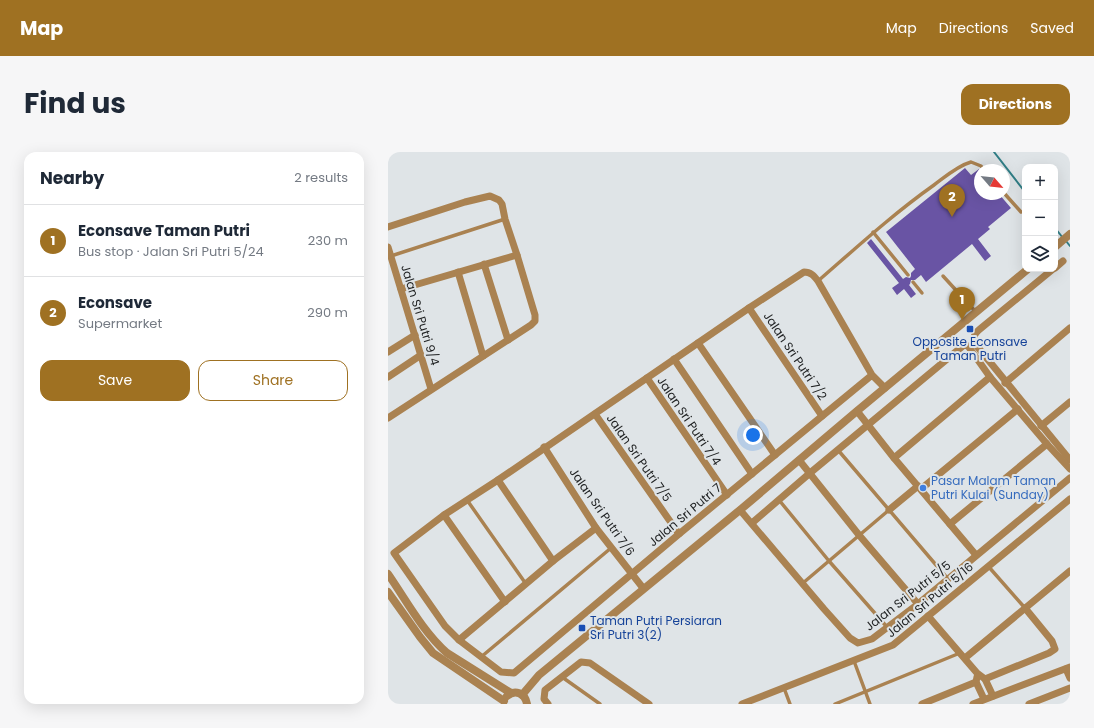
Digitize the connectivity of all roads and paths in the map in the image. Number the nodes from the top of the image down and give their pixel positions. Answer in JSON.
{"nodes":[{"id":1,"x":976,"y":164,"type":"edge"},
{"id":2,"x":1010,"y":200,"type":"edge"},
{"id":3,"x":1021,"y":212,"type":"dead end"},
{"id":4,"x":505,"y":219,"type":"junction"},
{"id":5,"x":388,"y":227,"type":"edge"},
{"id":6,"x":873,"y":232,"type":"junction"},
{"id":7,"x":1070,"y":234,"type":"edge"},
{"id":8,"x":1058,"y":244,"type":"edge"},
{"id":9,"x":388,"y":247,"type":"edge"},
{"id":10,"x":517,"y":255,"type":"junction"},
{"id":11,"x":391,"y":256,"type":"junction"},
{"id":12,"x":1063,"y":261,"type":"dead end"},
{"id":13,"x":484,"y":264,"type":"junction"},
{"id":14,"x":1058,"y":265,"type":"edge"},
{"id":15,"x":458,"y":272,"type":"junction"},
{"id":16,"x":1024,"y":272,"type":"edge"},
{"id":17,"x":1049,"y":272,"type":"edge"},
{"id":18,"x":908,"y":275,"type":"dead end"},
{"id":19,"x":943,"y":276,"type":"dead end"},
{"id":20,"x":818,"y":281,"type":"junction"},
{"id":21,"x":913,"y":282,"type":"dead end"},
{"id":22,"x":401,"y":289,"type":"junction"},
{"id":23,"x":922,"y":293,"type":"dead end"},
{"id":24,"x":749,"y":308,"type":"junction"},
{"id":25,"x":976,"y":312,"type":"junction"},
{"id":26,"x":1070,"y":328,"type":"edge"},
{"id":27,"x":415,"y":335,"type":"junction"},
{"id":28,"x":508,"y":340,"type":"junction"},
{"id":29,"x":698,"y":343,"type":"junction"},
{"id":30,"x":388,"y":352,"type":"edge"},
{"id":31,"x":421,"y":355,"type":"junction"},
{"id":32,"x":483,"y":356,"type":"junction"},
{"id":33,"x":674,"y":359,"type":"junction"},
{"id":34,"x":872,"y":375,"type":"junction"},
{"id":35,"x":388,"y":377,"type":"edge"},
{"id":36,"x":990,"y":377,"type":"junction"},
{"id":37,"x":647,"y":378,"type":"junction"},
{"id":38,"x":1005,"y":383,"type":"junction"},
{"id":39,"x":885,"y":388,"type":"junction"},
{"id":40,"x":431,"y":389,"type":"junction"},
{"id":41,"x":1070,"y":402,"type":"edge"},
{"id":42,"x":1018,"y":409,"type":"junction"},
{"id":43,"x":857,"y":411,"type":"junction"},
{"id":44,"x":595,"y":414,"type":"junction"},
{"id":45,"x":822,"y":416,"type":"junction"},
{"id":46,"x":388,"y":418,"type":"edge"},
{"id":47,"x":868,"y":424,"type":"junction"},
{"id":48,"x":1041,"y":426,"type":"junction"},
{"id":49,"x":1047,"y":444,"type":"junction"},
{"id":50,"x":544,"y":447,"type":"junction"},
{"id":51,"x":838,"y":450,"type":"junction"},
{"id":52,"x":775,"y":455,"type":"junction"},
{"id":53,"x":894,"y":458,"type":"junction"},
{"id":54,"x":799,"y":460,"type":"junction"},
{"id":55,"x":1070,"y":460,"type":"edge"},
{"id":56,"x":1070,"y":469,"type":"edge"},
{"id":57,"x":810,"y":473,"type":"junction"},
{"id":58,"x":752,"y":474,"type":"junction"},
{"id":59,"x":1070,"y":478,"type":"edge"},
{"id":60,"x":498,"y":480,"type":"junction"},
{"id":61,"x":920,"y":487,"type":"junction"},
{"id":62,"x":727,"y":495,"type":"junction"},
{"id":63,"x":1070,"y":499,"type":"edge"},
{"id":64,"x":467,"y":500,"type":"junction"},
{"id":65,"x":779,"y":500,"type":"junction"},
{"id":66,"x":740,"y":510,"type":"junction"},
{"id":67,"x":889,"y":510,"type":"junction"},
{"id":68,"x":444,"y":516,"type":"junction"},
{"id":69,"x":752,"y":524,"type":"junction"},
{"id":70,"x":950,"y":524,"type":"junction"},
{"id":71,"x":596,"y":528,"type":"junction"},
{"id":72,"x":679,"y":534,"type":"junction"},
{"id":73,"x":859,"y":535,"type":"junction"},
{"id":74,"x":611,"y":548,"type":"junction"},
{"id":75,"x":976,"y":555,"type":"junction"},
{"id":76,"x":553,"y":561,"type":"junction"},
{"id":77,"x":829,"y":561,"type":"junction"},
{"id":78,"x":988,"y":566,"type":"junction"},
{"id":79,"x":1070,"y":571,"type":"edge"},
{"id":80,"x":388,"y":574,"type":"edge"},
{"id":81,"x":632,"y":575,"type":"junction"},
{"id":82,"x":948,"y":579,"type":"junction"},
{"id":83,"x":803,"y":583,"type":"junction"},
{"id":84,"x":526,"y":584,"type":"junction"},
{"id":85,"x":643,"y":588,"type":"junction"},
{"id":86,"x":388,"y":592,"type":"edge"},
{"id":87,"x":505,"y":602,"type":"junction"},
{"id":88,"x":918,"y":604,"type":"junction"},
{"id":89,"x":1025,"y":608,"type":"junction"},
{"id":90,"x":928,"y":616,"type":"junction"},
{"id":91,"x":887,"y":628,"type":"junction"},
{"id":92,"x":459,"y":640,"type":"junction"},
{"id":93,"x":963,"y":656,"type":"junction"},
{"id":94,"x":481,"y":657,"type":"junction"},
{"id":95,"x":854,"y":661,"type":"junction"},
{"id":96,"x":1068,"y":668,"type":"edge"},
{"id":97,"x":977,"y":673,"type":"junction"},
{"id":98,"x":562,"y":677,"type":"junction"},
{"id":99,"x":1070,"y":678,"type":"edge"},
{"id":100,"x":985,"y":679,"type":"junction"},
{"id":101,"x":976,"y":682,"type":"junction"},
{"id":102,"x":784,"y":688,"type":"junction"},
{"id":103,"x":1070,"y":688,"type":"edge"},
{"id":104,"x":865,"y":692,"type":"junction"},
{"id":105,"x":511,"y":693,"type":"junction"},
{"id":106,"x":522,"y":694,"type":"junction"},
{"id":107,"x":993,"y":696,"type":"junction"},
{"id":108,"x":1047,"y":700,"type":"edge"},
{"id":109,"x":504,"y":702,"type":"edge"},
{"id":110,"x":984,"y":702,"type":"edge"},
{"id":111,"x":527,"y":704,"type":"edge"},
{"id":112,"x":548,"y":704,"type":"edge"},
{"id":113,"x":600,"y":704,"type":"edge"},
{"id":114,"x":649,"y":704,"type":"edge"},
{"id":115,"x":742,"y":704,"type":"edge"},
{"id":116,"x":790,"y":704,"type":"edge"},
{"id":117,"x":835,"y":704,"type":"edge"},
{"id":118,"x":870,"y":704,"type":"edge"},
{"id":119,"x":922,"y":704,"type":"edge"},
{"id":120,"x":973,"y":704,"type":"edge"},
{"id":121,"x":1029,"y":704,"type":"edge"}],
"edges":[{"from":1,"to":6,"type":"lane"},
{"from":2,"to":3,"type":"lane"},
{"from":4,"to":5,"type":"street"},
{"from":4,"to":10,"type":"street"},
{"from":4,"to":11,"type":"lane"},
{"from":6,"to":18,"type":"lane"},
{"from":6,"to":20,"type":"lane"},
{"from":7,"to":8,"type":"street"},
{"from":9,"to":11,"type":"street","name":"Jalan Sri Putri 9/4"},
{"from":10,"to":13,"type":"street"},
{"from":10,"to":28,"type":"street"},
{"from":11,"to":22,"type":"street","name":"Jalan Sri Putri 9/4"},
{"from":12,"to":14,"type":"street"},
{"from":13,"to":15,"type":"street"},
{"from":13,"to":28,"type":"street"},
{"from":15,"to":22,"type":"street"},
{"from":15,"to":32,"type":"street"},
{"from":16,"to":25,"type":"street"},
{"from":17,"to":38,"type":"street"},
{"from":19,"to":25,"type":"lane"},
{"from":20,"to":24,"type":"street"},
{"from":20,"to":34,"type":"street"},
{"from":21,"to":23,"type":"lane"},
{"from":22,"to":27,"type":"street","name":"Jalan Sri Putri 9/4"},
{"from":24,"to":29,"type":"street"},
{"from":24,"to":45,"type":"street","name":"Jalan Sri Putri 7/2"},
{"from":25,"to":39,"type":"street"},
{"from":26,"to":38,"type":"street"},
{"from":27,"to":30,"type":"street"},
{"from":27,"to":31,"type":"street","name":"Jalan Sri Putri 9/4"},
{"from":28,"to":32,"type":"street"},
{"from":29,"to":33,"type":"street"},
{"from":29,"to":52,"type":"street"},
{"from":31,"to":35,"type":"street"},
{"from":31,"to":40,"type":"street","name":"Jalan Sri Putri 9/4"},
{"from":32,"to":40,"type":"street"},
{"from":33,"to":37,"type":"street"},
{"from":33,"to":58,"type":"street"},
{"from":34,"to":39,"type":"street"},
{"from":34,"to":45,"type":"street","name":"Jalan Sri Putri 7"},
{"from":36,"to":42,"type":"street"},
{"from":36,"to":47,"type":"street"},
{"from":36,"to":53,"type":"street"},
{"from":37,"to":44,"type":"street"},
{"from":37,"to":62,"type":"street","name":"Jalan Sri Putri 7/4"},
{"from":38,"to":48,"type":"street"},
{"from":39,"to":43,"type":"street"},
{"from":40,"to":46,"type":"street"},
{"from":41,"to":48,"type":"street"},
{"from":42,"to":49,"type":"street"},
{"from":42,"to":61,"type":"street"},
{"from":43,"to":47,"type":"street"},
{"from":43,"to":54,"type":"street"},
{"from":44,"to":50,"type":"street"},
{"from":44,"to":72,"type":"street","name":"Jalan Sri Putri 7/5"},
{"from":45,"to":52,"type":"street","name":"Jalan Sri Putri 7"},
{"from":47,"to":51,"type":"street"},
{"from":47,"to":53,"type":"street"},
{"from":48,"to":55,"type":"street"},
{"from":49,"to":56,"type":"street"},
{"from":49,"to":70,"type":"street"},
{"from":50,"to":60,"type":"street"},
{"from":50,"to":71,"type":"street","name":"Jalan Sri Putri 7/6"},
{"from":51,"to":57,"type":"street"},
{"from":51,"to":67,"type":"lane"},
{"from":52,"to":58,"type":"street","name":"Jalan Sri Putri 7"},
{"from":53,"to":61,"type":"street"},
{"from":54,"to":57,"type":"street"},
{"from":54,"to":66,"type":"street"},
{"from":57,"to":65,"type":"street"},
{"from":57,"to":73,"type":"street"},
{"from":58,"to":62,"type":"street","name":"Jalan Sri Putri 7"},
{"from":59,"to":75,"type":"street","name":"Jalan Sri Putri 5/5"},
{"from":60,"to":64,"type":"street"},
{"from":60,"to":76,"type":"street"},
{"from":61,"to":67,"type":"street"},
{"from":61,"to":70,"type":"street"},
{"from":62,"to":72,"type":"street","name":"Jalan Sri Putri 7"},
{"from":63,"to":78,"type":"street","name":"Jalan Sri Putri 5/16"},
{"from":64,"to":68,"type":"street"},
{"from":64,"to":84,"type":"lane"},
{"from":65,"to":69,"type":"street"},
{"from":65,"to":77,"type":"lane"},
{"from":66,"to":69,"type":"street","name":"Jalan Sri Putri 5/5"},
{"from":66,"to":85,"type":"street"},
{"from":67,"to":73,"type":"lane"},
{"from":67,"to":82,"type":"lane"},
{"from":68,"to":87,"type":"street"},
{"from":68,"to":92,"type":"street"},
{"from":69,"to":83,"type":"street","name":"Jalan Sri Putri 5/5"},
{"from":70,"to":75,"type":"street"},
{"from":71,"to":74,"type":"street","name":"Jalan Sri Putri 7/6"},
{"from":71,"to":76,"type":"street"},
{"from":72,"to":81,"type":"street","name":"Jalan Sri Putri 7"},
{"from":73,"to":77,"type":"lane"},
{"from":73,"to":88,"type":"street"},
{"from":74,"to":81,"type":"street","name":"Jalan Sri Putri 7/6"},
{"from":74,"to":94,"type":"lane"},
{"from":75,"to":82,"type":"street","name":"Jalan Sri Putri 5/5"},
{"from":76,"to":84,"type":"street"},
{"from":77,"to":83,"type":"lane"},
{"from":77,"to":91,"type":"lane"},
{"from":78,"to":89,"type":"lane"},
{"from":78,"to":90,"type":"street","name":"Jalan Sri Putri 5/16"},
{"from":79,"to":89,"type":"street"},
{"from":80,"to":105,"type":"street"},
{"from":81,"to":85,"type":"street","name":"Jalan Sri Putri 7/6"},
{"from":81,"to":94,"type":"street","name":"Jalan Sri Putri 7"},
{"from":82,"to":88,"type":"street","name":"Jalan Sri Putri 5/5"},
{"from":83,"to":91,"type":"street","name":"Jalan Sri Putri 5/5"},
{"from":84,"to":87,"type":"street"},
{"from":85,"to":106,"type":"street"},
{"from":86,"to":109,"type":"street"},
{"from":87,"to":92,"type":"street"},
{"from":88,"to":91,"type":"street","name":"Jalan Sri Putri 5/5"},
{"from":89,"to":93,"type":"street"},
{"from":89,"to":100,"type":"street"},
{"from":90,"to":93,"type":"street"},
{"from":90,"to":95,"type":"street","name":"Jalan Sri Putri 5/16"},
{"from":92,"to":94,"type":"street"},
{"from":93,"to":97,"type":"street"},
{"from":93,"to":104,"type":"lane"},
{"from":95,"to":102,"type":"street","name":"Jalan Sri Putri 5/16"},
{"from":95,"to":104,"type":"lane"},
{"from":96,"to":99,"type":"street"},
{"from":96,"to":107,"type":"street"},
{"from":97,"to":100,"type":"street"},
{"from":97,"to":101,"type":"street"},
{"from":98,"to":112,"type":"street"},
{"from":98,"to":113,"type":"lane"},
{"from":98,"to":114,"type":"street"},
{"from":100,"to":107,"type":"street"},
{"from":101,"to":110,"type":"street"},
{"from":101,"to":119,"type":"street"},
{"from":102,"to":115,"type":"street","name":"Jalan Sri Putri 5/16"},
{"from":102,"to":116,"type":"lane"},
{"from":103,"to":108,"type":"street"},
{"from":104,"to":117,"type":"lane"},
{"from":104,"to":118,"type":"lane"},
{"from":105,"to":106,"type":"street"},
{"from":105,"to":109,"type":"street"},
{"from":106,"to":111,"type":"street"},
{"from":107,"to":110,"type":"street"},
{"from":108,"to":121,"type":"street"},
{"from":110,"to":120,"type":"street"}]}
